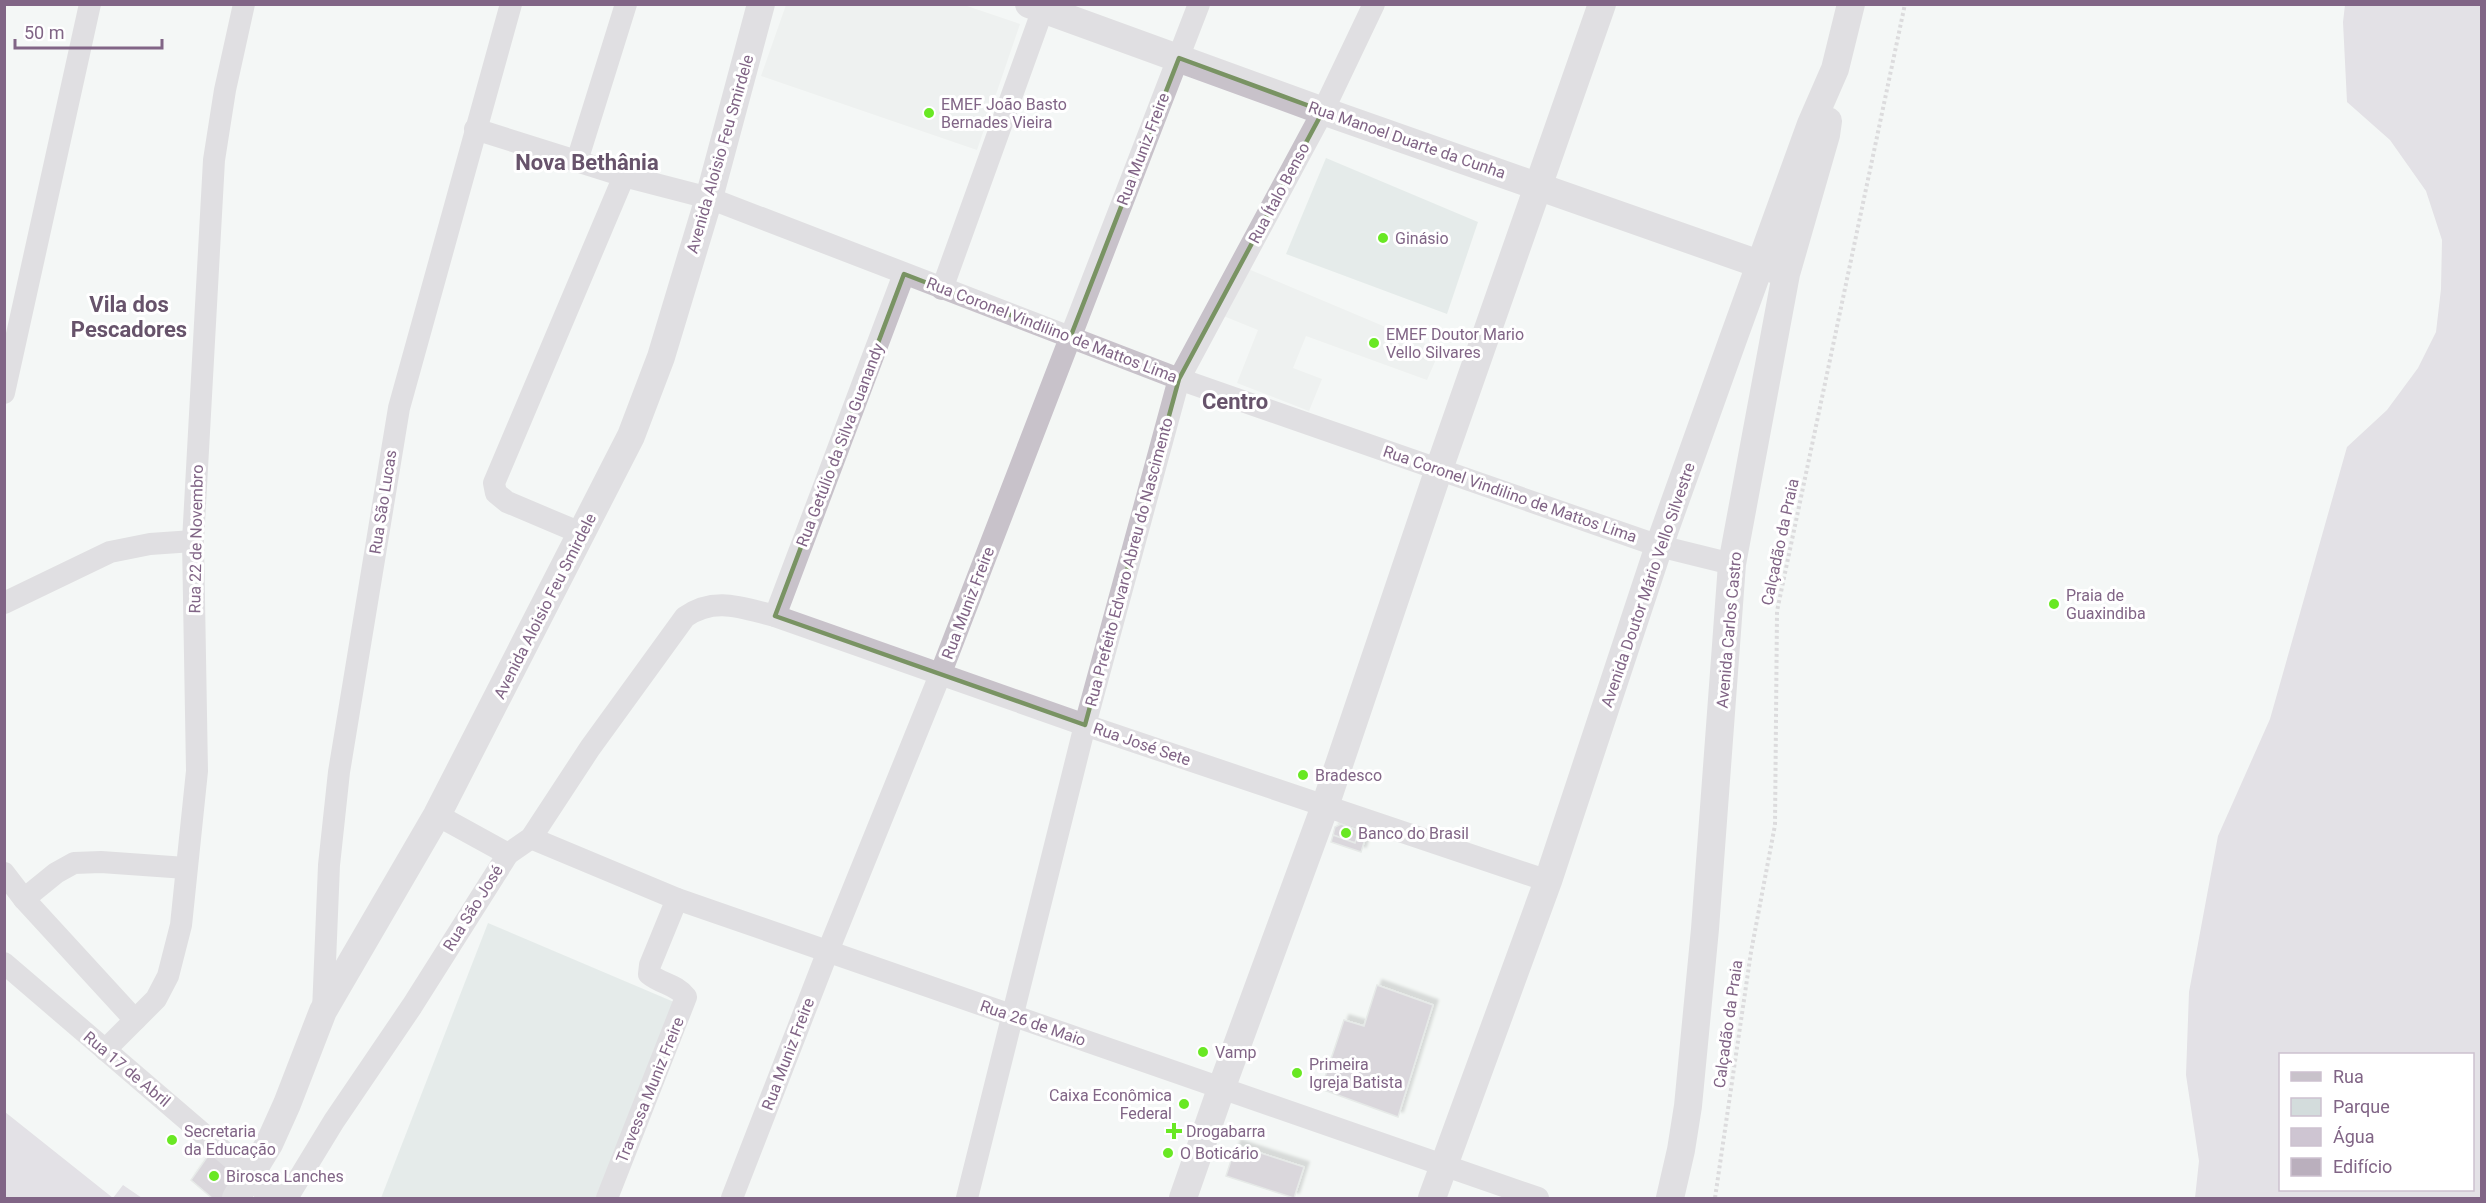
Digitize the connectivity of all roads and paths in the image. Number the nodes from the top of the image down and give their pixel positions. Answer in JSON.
{"nodes":[{"id":1,"x":90,"y":4,"type":"edge"},
{"id":2,"x":244,"y":4,"type":"edge"},
{"id":3,"x":511,"y":4,"type":"edge"},
{"id":4,"x":626,"y":4,"type":"edge"},
{"id":5,"x":761,"y":4,"type":"edge"},
{"id":6,"x":1199,"y":4,"type":"edge"},
{"id":7,"x":1374,"y":4,"type":"edge"},
{"id":8,"x":1602,"y":4,"type":"edge"},
{"id":9,"x":1851,"y":4,"type":"edge"},
{"id":10,"x":1905,"y":4,"type":"edge"},
{"id":11,"x":1036,"y":7,"type":"edge"},
{"id":12,"x":1179,"y":58,"type":"junction"},
{"id":13,"x":1323,"y":111,"type":"junction"},
{"id":14,"x":475,"y":129,"type":"junction"},
{"id":15,"x":577,"y":161,"type":"junction"},
{"id":16,"x":624,"y":176,"type":"junction"},
{"id":17,"x":1540,"y":186,"type":"junction"},
{"id":18,"x":709,"y":198,"type":"junction"},
{"id":19,"x":1773,"y":270,"type":"junction"},
{"id":20,"x":904,"y":274,"type":"junction"},
{"id":21,"x":942,"y":289,"type":"junction"},
{"id":22,"x":1070,"y":338,"type":"junction"},
{"id":23,"x":1179,"y":379,"type":"junction"},
{"id":24,"x":4,"y":393,"type":"edge"},
{"id":25,"x":1439,"y":469,"type":"junction"},
{"id":26,"x":583,"y":534,"type":"junction"},
{"id":27,"x":193,"y":541,"type":"junction"},
{"id":28,"x":1659,"y":546,"type":"junction"},
{"id":29,"x":1732,"y":564,"type":"junction"},
{"id":30,"x":4,"y":603,"type":"edge"},
{"id":31,"x":737,"y":606,"type":"joint"},
{"id":32,"x":775,"y":616,"type":"junction"},
{"id":33,"x":940,"y":675,"type":"junction"},
{"id":34,"x":1085,"y":724,"type":"junction"},
{"id":35,"x":1325,"y":806,"type":"junction"},
{"id":36,"x":437,"y":814,"type":"junction"},
{"id":37,"x":531,"y":838,"type":"junction"},
{"id":38,"x":508,"y":854,"type":"junction"},
{"id":39,"x":186,"y":868,"type":"junction"},
{"id":40,"x":4,"y":873,"type":"edge"},
{"id":41,"x":1548,"y":881,"type":"junction"},
{"id":42,"x":24,"y":899,"type":"junction"},
{"id":43,"x":677,"y":899,"type":"junction"},
{"id":44,"x":828,"y":951,"type":"junction"},
{"id":45,"x":4,"y":963,"type":"edge"},
{"id":46,"x":323,"y":1011,"type":"junction"},
{"id":47,"x":1014,"y":1016,"type":"junction"},
{"id":48,"x":135,"y":1020,"type":"junction"},
{"id":49,"x":105,"y":1050,"type":"junction"},
{"id":50,"x":1221,"y":1089,"type":"junction"},
{"id":51,"x":1444,"y":1166,"type":"junction"},
{"id":52,"x":250,"y":1174,"type":"junction"},
{"id":53,"x":236,"y":1198,"type":"edge"},
{"id":54,"x":276,"y":1198,"type":"edge"},
{"id":55,"x":287,"y":1198,"type":"edge"},
{"id":56,"x":607,"y":1198,"type":"edge"},
{"id":57,"x":732,"y":1198,"type":"edge"},
{"id":58,"x":967,"y":1198,"type":"edge"},
{"id":59,"x":1183,"y":1198,"type":"edge"},
{"id":60,"x":1432,"y":1198,"type":"edge"},
{"id":61,"x":1538,"y":1198,"type":"edge"},
{"id":62,"x":1670,"y":1198,"type":"edge"},
{"id":63,"x":1715,"y":1198,"type":"edge"}],
"edges":[{"from":1,"to":24,"type":"street"},
{"from":2,"to":27,"type":"street","name":"Rua 22 de Novembro"},
{"from":3,"to":14,"type":"street","name":"Rua São Lucas"},
{"from":4,"to":15,"type":"street"},
{"from":5,"to":18,"type":"street","name":"Avenida Aloisio Feu Smirdele"},
{"from":6,"to":12,"type":"street","name":"Rua Muniz Freire"},
{"from":7,"to":13,"type":"street","name":"Rua Ítalo Benso"},
{"from":8,"to":17,"type":"street"},
{"from":9,"to":19,"type":"street","name":"Avenida Doutor Mário Vello Silvestre"},
{"from":10,"to":63,"type":"path","name":"Calçadão da Praia"},
{"from":11,"to":12,"type":"street","name":"Rua Manoel Duarte da Cunha"},
{"from":11,"to":21,"type":"street"},
{"from":12,"to":13,"type":"street","name":"Rua Manoel Duarte da Cunha"},
{"from":12,"to":22,"type":"street","name":"Rua Muniz Freire"},
{"from":13,"to":17,"type":"street","name":"Rua Manoel Duarte da Cunha"},
{"from":13,"to":23,"type":"street","name":"Rua Ítalo Benso"},
{"from":14,"to":15,"type":"street","name":"Rua Coronel Vindilino de Mattos Lima"},
{"from":14,"to":46,"type":"street","name":"Rua São Lucas"},
{"from":15,"to":16,"type":"street","name":"Rua Coronel Vindilino de Mattos Lima"},
{"from":16,"to":18,"type":"street","name":"Rua Coronel Vindilino de Mattos Lima"},
{"from":16,"to":26,"type":"street"},
{"from":17,"to":19,"type":"street","name":"Rua Manoel Duarte da Cunha"},
{"from":17,"to":25,"type":"street"},
{"from":18,"to":20,"type":"street","name":"Rua Coronel Vindilino de Mattos Lima"},
{"from":18,"to":26,"type":"street","name":"Avenida Aloisio Feu Smirdele"},
{"from":19,"to":28,"type":"street","name":"Avenida Doutor Mário Vello Silvestre"},
{"from":19,"to":29,"type":"street","name":"Avenida Carlos Castro"},
{"from":20,"to":21,"type":"street","name":"Rua Coronel Vindilino de Mattos Lima"},
{"from":20,"to":32,"type":"street","name":"Rua Getúlio da Silva Guanandy"},
{"from":21,"to":22,"type":"street","name":"Rua Coronel Vindilino de Mattos Lima"},
{"from":22,"to":23,"type":"street","name":"Rua Coronel Vindilino de Mattos Lima"},
{"from":22,"to":33,"type":"street","name":"Rua Muniz Freire"},
{"from":23,"to":25,"type":"street","name":"Rua Coronel Vindilino de Mattos Lima"},
{"from":23,"to":34,"type":"street","name":"Rua Prefeito Edvaro Abreu do Nascimento"},
{"from":25,"to":28,"type":"street","name":"Rua Coronel Vindilino de Mattos Lima"},
{"from":25,"to":35,"type":"street"},
{"from":26,"to":36,"type":"street","name":"Avenida Aloisio Feu Smirdele"},
{"from":27,"to":30,"type":"street"},
{"from":27,"to":39,"type":"street","name":"Rua 22 de Novembro"},
{"from":28,"to":29,"type":"street","name":"Rua Coronel Vindilino de Mattos Lima"},
{"from":28,"to":41,"type":"street","name":"Avenida Doutor Mário Vello Silvestre"},
{"from":29,"to":62,"type":"street","name":"Avenida Carlos Castro"},
{"from":31,"to":32,"type":"street","name":"Rua José Sete"},
{"from":31,"to":37,"type":"street","name":"Rua São José"},
{"from":32,"to":33,"type":"street","name":"Rua José Sete"},
{"from":33,"to":34,"type":"street","name":"Rua José Sete"},
{"from":33,"to":44,"type":"street","name":"Rua Muniz Freire"},
{"from":34,"to":35,"type":"street","name":"Rua José Sete"},
{"from":34,"to":47,"type":"street","name":"Rua Prefeito Edvaro Abreu do Nascimento"},
{"from":35,"to":41,"type":"street","name":"Rua José Sete"},
{"from":35,"to":50,"type":"street"},
{"from":36,"to":38,"type":"street"},
{"from":36,"to":46,"type":"street","name":"Avenida Aloisio Feu Smirdele"},
{"from":37,"to":38,"type":"street","name":"Rua São José"},
{"from":37,"to":43,"type":"street","name":"Rua 26 de Maio"},
{"from":38,"to":55,"type":"street","name":"Rua São José"},
{"from":39,"to":42,"type":"street"},
{"from":39,"to":48,"type":"street","name":"Rua 22 de Novembro"},
{"from":40,"to":42,"type":"street"},
{"from":41,"to":51,"type":"street","name":"Avenida Doutor Mário Vello Silvestre"},
{"from":42,"to":48,"type":"street"},
{"from":43,"to":44,"type":"street","name":"Rua 26 de Maio"},
{"from":43,"to":56,"type":"street","name":"Travessa Muniz Freire"},
{"from":44,"to":47,"type":"street","name":"Rua 26 de Maio"},
{"from":44,"to":57,"type":"street","name":"Rua Muniz Freire"},
{"from":45,"to":49,"type":"street","name":"Rua 17 de Abril"},
{"from":46,"to":52,"type":"street","name":"Avenida Aloisio Feu Smirdele"},
{"from":47,"to":50,"type":"street","name":"Rua 26 de Maio"},
{"from":47,"to":58,"type":"street","name":"Rua Prefeito Edvaro Abreu do Nascimento"},
{"from":48,"to":49,"type":"street","name":"Rua 22 de Novembro"},
{"from":49,"to":52,"type":"street","name":"Rua 17 de Abril"},
{"from":50,"to":51,"type":"street","name":"Rua 26 de Maio"},
{"from":50,"to":59,"type":"street"},
{"from":51,"to":60,"type":"street","name":"Avenida Doutor Mário Vello Silvestre"},
{"from":51,"to":61,"type":"street","name":"Rua 26 de Maio"},
{"from":52,"to":53,"type":"street","name":"Avenida Aloisio Feu Smirdele"},
{"from":52,"to":54,"type":"street"}]}
